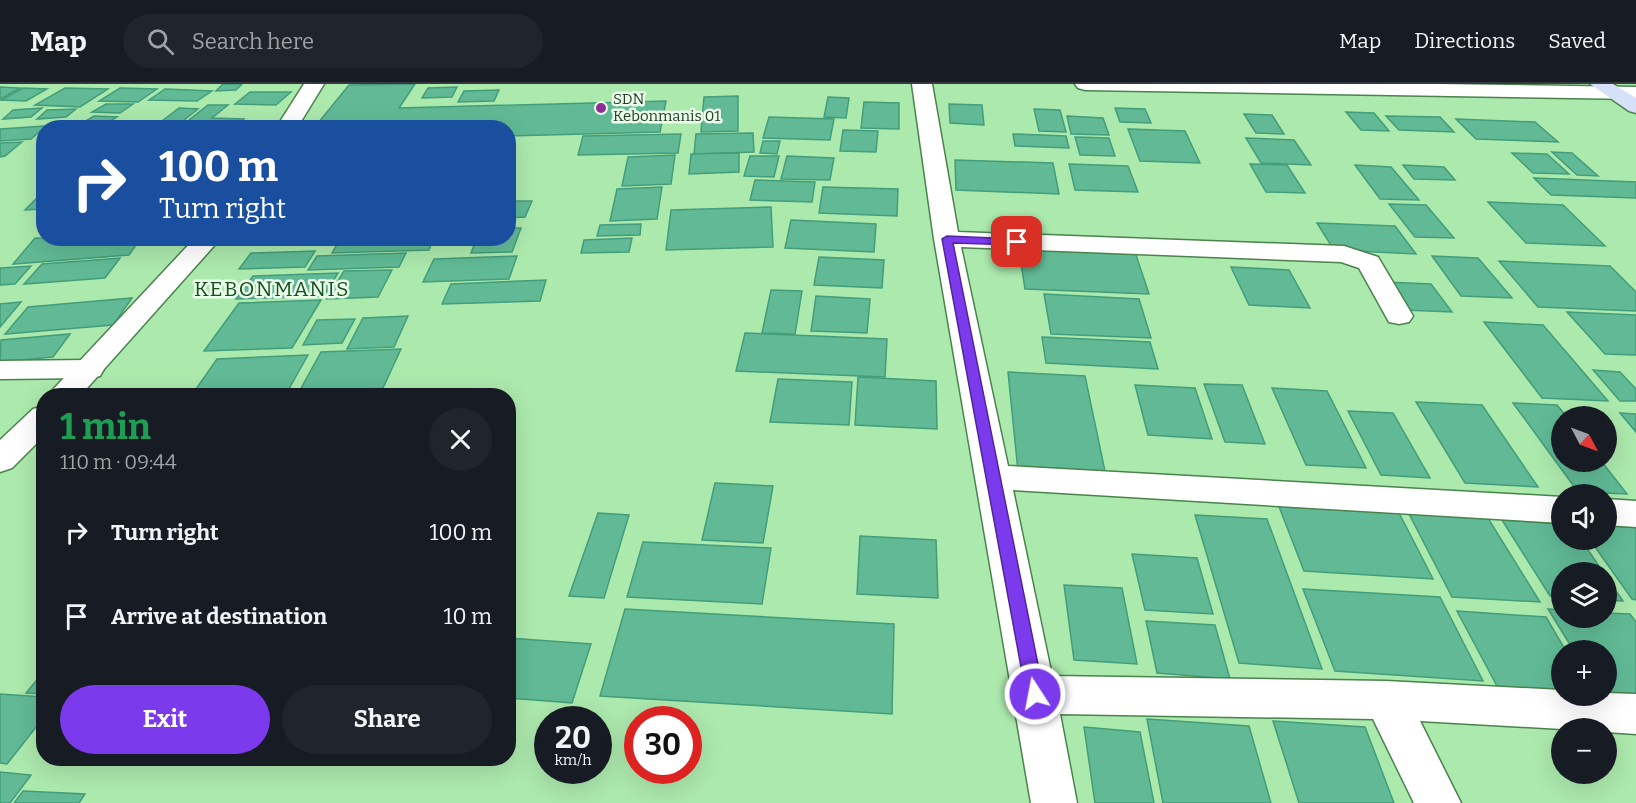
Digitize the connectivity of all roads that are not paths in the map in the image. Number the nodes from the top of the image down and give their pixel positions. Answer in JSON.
{"nodes":[{"id":1,"x":314,"y":84,"type":"edge"},
{"id":2,"x":922,"y":84,"type":"edge"},
{"id":3,"x":1085,"y":84,"type":"edge"},
{"id":4,"x":1607,"y":88,"type":"edge"},
{"id":5,"x":1636,"y":93,"type":"edge"},
{"id":6,"x":1636,"y":107,"type":"edge"},
{"id":7,"x":291,"y":120,"type":"edge"},
{"id":8,"x":947,"y":239,"type":"junction"},
{"id":9,"x":201,"y":246,"type":"edge"},
{"id":10,"x":1399,"y":316,"type":"dead end"},
{"id":11,"x":89,"y":369,"type":"junction"},
{"id":12,"x":0,"y":370,"type":"edge"},
{"id":13,"x":71,"y":388,"type":"edge"},
{"id":14,"x":36,"y":424,"type":"edge"},
{"id":15,"x":0,"y":460,"type":"edge"},
{"id":16,"x":992,"y":477,"type":"junction"},
{"id":17,"x":1551,"y":509,"type":"edge"},
{"id":18,"x":1617,"y":513,"type":"edge"},
{"id":19,"x":1636,"y":514,"type":"edge"},
{"id":20,"x":1035,"y":694,"type":"junction"},
{"id":21,"x":1386,"y":700,"type":"junction"},
{"id":22,"x":1636,"y":714,"type":"edge"},
{"id":23,"x":1054,"y":803,"type":"edge"},
{"id":24,"x":1438,"y":803,"type":"edge"}],
"edges":[{"from":1,"to":7,"type":"street"},
{"from":2,"to":8,"type":"street"},
{"from":3,"to":4,"type":"street"},
{"from":4,"to":5,"type":"street"},
{"from":4,"to":6,"type":"main road"},
{"from":8,"to":10,"type":"street"},
{"from":8,"to":16,"type":"street"},
{"from":9,"to":11,"type":"street"},
{"from":11,"to":12,"type":"street"},
{"from":11,"to":13,"type":"street"},
{"from":14,"to":15,"type":"street"},
{"from":16,"to":17,"type":"street"},
{"from":16,"to":20,"type":"street"},
{"from":18,"to":19,"type":"street"},
{"from":20,"to":21,"type":"street"},
{"from":20,"to":23,"type":"street"},
{"from":21,"to":22,"type":"street"},
{"from":21,"to":24,"type":"street"}]}
